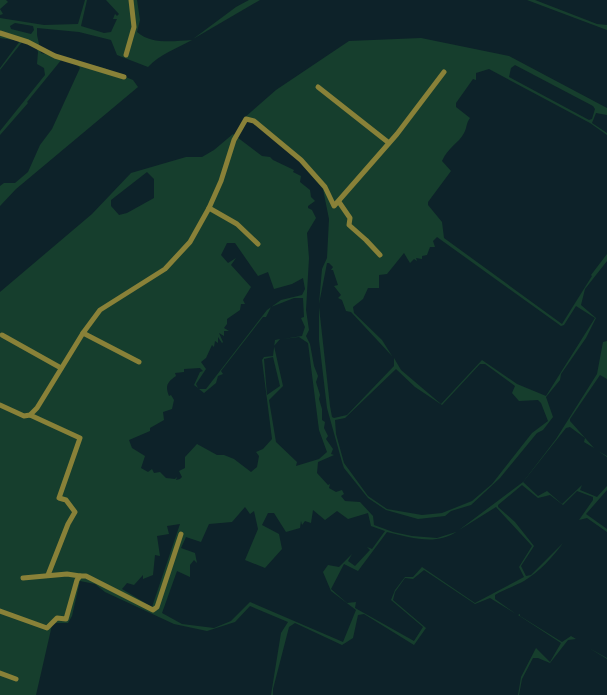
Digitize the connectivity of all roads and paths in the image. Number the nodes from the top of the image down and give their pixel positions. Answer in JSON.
{"nodes":[{"id":1,"x":131,"y":0,"type":"edge"},
{"id":2,"x":0,"y":33,"type":"edge"},
{"id":3,"x":126,"y":55,"type":"dead end"},
{"id":4,"x":444,"y":72,"type":"dead end"},
{"id":5,"x":124,"y":77,"type":"dead end"},
{"id":6,"x":318,"y":87,"type":"dead end"},
{"id":7,"x":389,"y":143,"type":"junction"},
{"id":8,"x":339,"y":202,"type":"junction"},
{"id":9,"x":209,"y":208,"type":"junction"},
{"id":10,"x":258,"y":244,"type":"dead end"},
{"id":11,"x":380,"y":255,"type":"dead end"},
{"id":12,"x":83,"y":333,"type":"junction"},
{"id":13,"x":2,"y":335,"type":"dead end"},
{"id":14,"x":139,"y":362,"type":"dead end"},
{"id":15,"x":61,"y":368,"type":"junction"},
{"id":16,"x":0,"y":405,"type":"edge"},
{"id":17,"x":30,"y":415,"type":"junction"},
{"id":18,"x":181,"y":534,"type":"dead end"},
{"id":19,"x":48,"y":575,"type":"junction"},
{"id":20,"x":80,"y":576,"type":"junction"},
{"id":21,"x":23,"y":578,"type":"dead end"},
{"id":22,"x":0,"y":611,"type":"edge"},
{"id":23,"x":0,"y":673,"type":"edge"},
{"id":24,"x":16,"y":679,"type":"dead end"}],
"edges":[{"from":1,"to":3,"type":"street"},
{"from":2,"to":5,"type":"street"},
{"from":4,"to":7,"type":"street"},
{"from":6,"to":7,"type":"street"},
{"from":7,"to":8,"type":"street"},
{"from":8,"to":9,"type":"street"},
{"from":8,"to":11,"type":"street"},
{"from":9,"to":10,"type":"street"},
{"from":9,"to":12,"type":"street"},
{"from":12,"to":14,"type":"street"},
{"from":12,"to":15,"type":"street"},
{"from":13,"to":15,"type":"street"},
{"from":15,"to":17,"type":"street"},
{"from":16,"to":17,"type":"street"},
{"from":17,"to":19,"type":"street"},
{"from":18,"to":20,"type":"street"},
{"from":19,"to":20,"type":"street"},
{"from":19,"to":21,"type":"street"},
{"from":20,"to":22,"type":"street"},
{"from":23,"to":24,"type":"street"}]}
